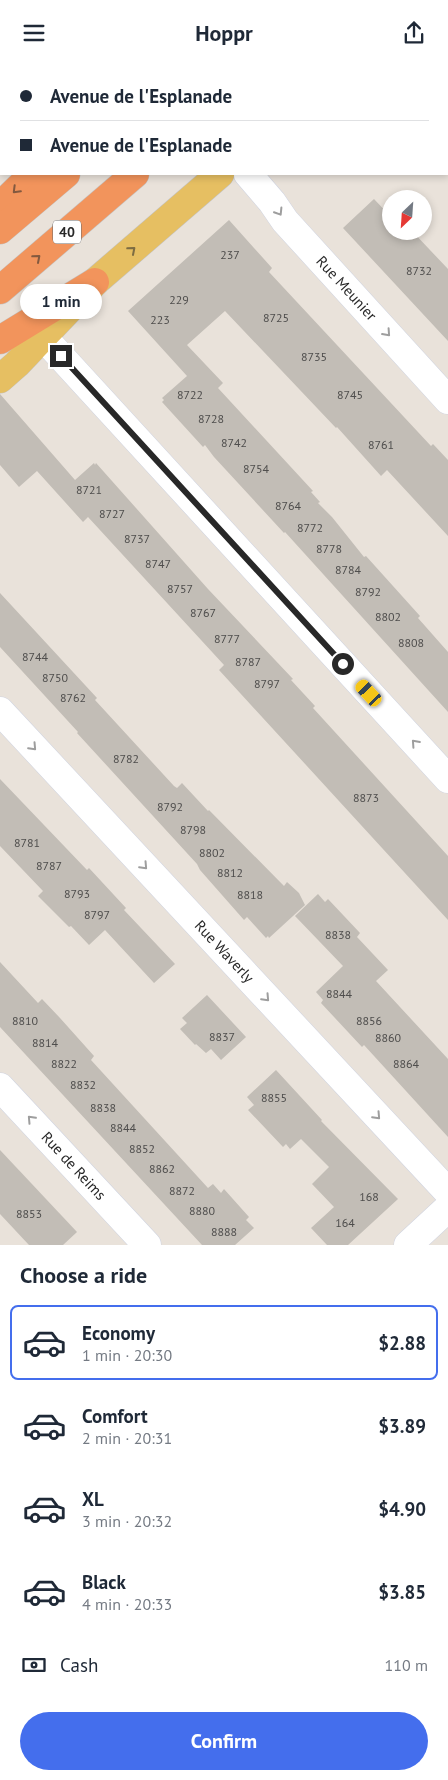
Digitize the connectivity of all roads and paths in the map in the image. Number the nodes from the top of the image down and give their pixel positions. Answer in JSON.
{"nodes":[{"id":1,"x":31,"y":175,"type":"edge"},
{"id":2,"x":65,"y":175,"type":"edge"},
{"id":3,"x":134,"y":175,"type":"edge"},
{"id":4,"x":219,"y":175,"type":"edge"},
{"id":5,"x":249,"y":175,"type":"edge"},
{"id":6,"x":0,"y":207,"type":"edge"},
{"id":7,"x":0,"y":231,"type":"edge"},
{"id":8,"x":95,"y":282,"type":"junction"},
{"id":9,"x":0,"y":290,"type":"edge"},
{"id":10,"x":43,"y":337,"type":"junction"},
{"id":11,"x":0,"y":340,"type":"edge"},
{"id":12,"x":0,"y":379,"type":"edge"},
{"id":13,"x":448,"y":400,"type":"edge"},
{"id":14,"x":0,"y":711,"type":"edge"},
{"id":15,"x":448,"y":779,"type":"edge"},
{"id":16,"x":0,"y":1087,"type":"edge"},
{"id":17,"x":448,"y":1192,"type":"edge"},
{"id":18,"x":448,"y":1208,"type":"edge"},
{"id":19,"x":147,"y":1245,"type":"edge"},
{"id":20,"x":408,"y":1245,"type":"edge"}],
"edges":[{"from":1,"to":6,"type":"highway","one_way":true},
{"from":2,"to":7,"type":"highway"},
{"from":9,"to":3,"type":"highway","number":"40","one_way":true},
{"from":8,"to":4,"type":"main road","one_way":true},
{"from":5,"to":13,"type":"street","name":"Rue Meunier","one_way":true},
{"from":8,"to":10,"type":"main road"},
{"from":8,"to":11,"type":"highway"},
{"from":10,"to":12,"type":"main road"},
{"from":15,"to":10,"type":"street","one_way":true},
{"from":14,"to":17,"type":"street","name":"Rue Waverly","one_way":true},
{"from":19,"to":16,"type":"street","name":"Rue de Reims","one_way":true},
{"from":18,"to":20,"type":"street"}]}
